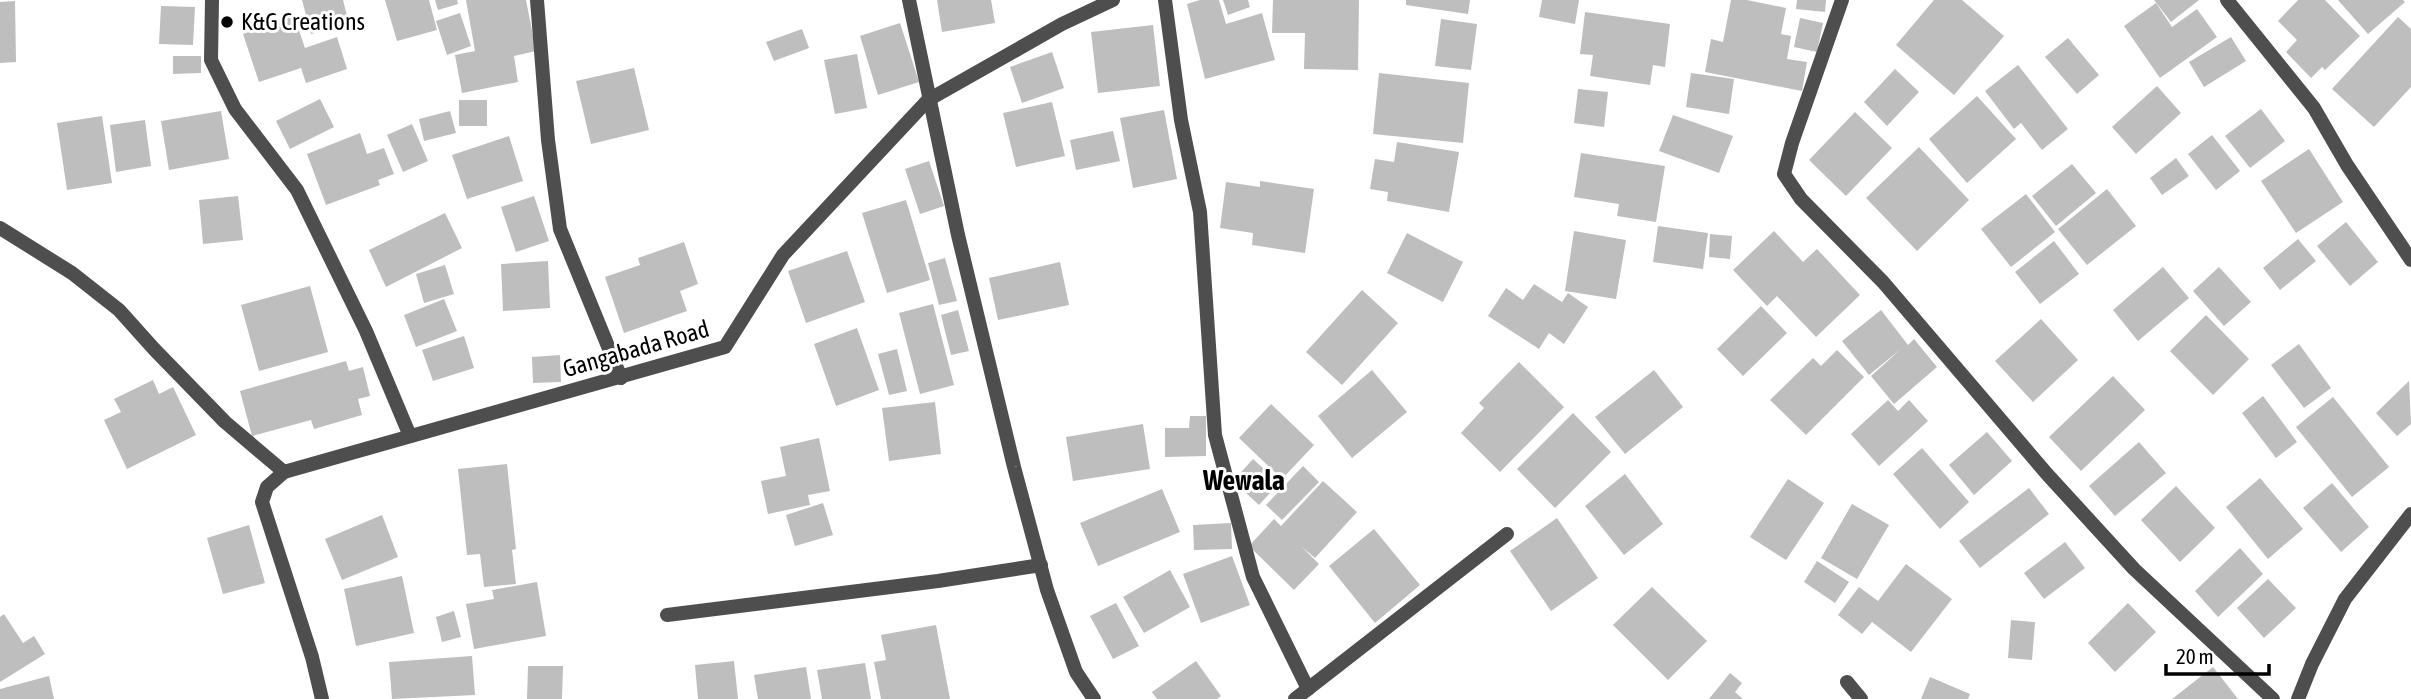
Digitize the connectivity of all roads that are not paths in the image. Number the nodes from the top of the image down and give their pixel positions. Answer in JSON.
{"nodes":[{"id":1,"x":212,"y":0,"type":"edge"},
{"id":2,"x":537,"y":0,"type":"edge"},
{"id":3,"x":909,"y":0,"type":"edge"},
{"id":4,"x":1114,"y":0,"type":"edge"},
{"id":5,"x":1165,"y":0,"type":"edge"},
{"id":6,"x":1842,"y":0,"type":"edge"},
{"id":7,"x":2230,"y":4,"type":"edge"},
{"id":8,"x":928,"y":100,"type":"junction"},
{"id":9,"x":0,"y":228,"type":"edge"},
{"id":10,"x":2411,"y":260,"type":"edge"},
{"id":11,"x":621,"y":378,"type":"junction"},
{"id":12,"x":410,"y":436,"type":"junction"},
{"id":13,"x":284,"y":472,"type":"junction"},
{"id":14,"x":2411,"y":514,"type":"edge"},
{"id":15,"x":1507,"y":534,"type":"dead end"},
{"id":16,"x":1041,"y":565,"type":"junction"},
{"id":17,"x":667,"y":615,"type":"dead end"},
{"id":18,"x":1847,"y":682,"type":"dead end"},
{"id":19,"x":1308,"y":689,"type":"junction"},
{"id":20,"x":322,"y":699,"type":"edge"},
{"id":21,"x":1094,"y":699,"type":"edge"},
{"id":22,"x":1296,"y":699,"type":"edge"},
{"id":23,"x":1861,"y":699,"type":"edge"},
{"id":24,"x":2273,"y":699,"type":"edge"},
{"id":25,"x":2298,"y":699,"type":"edge"}],
"edges":[{"from":1,"to":12,"type":"street"},
{"from":2,"to":11,"type":"street"},
{"from":3,"to":8,"type":"street"},
{"from":4,"to":8,"type":"street","name":"Gangabada Road"},
{"from":5,"to":19,"type":"street"},
{"from":6,"to":24,"type":"street"},
{"from":7,"to":10,"type":"street"},
{"from":8,"to":11,"type":"street","name":"Gangabada Road"},
{"from":8,"to":16,"type":"street"},
{"from":9,"to":13,"type":"street"},
{"from":11,"to":12,"type":"street","name":"Gangabada Road"},
{"from":12,"to":13,"type":"street","name":"Gangabada Road"},
{"from":13,"to":20,"type":"street"},
{"from":14,"to":25,"type":"street"},
{"from":15,"to":19,"type":"street"},
{"from":16,"to":17,"type":"street"},
{"from":16,"to":21,"type":"street"},
{"from":18,"to":23,"type":"street"},
{"from":19,"to":22,"type":"street"}]}
